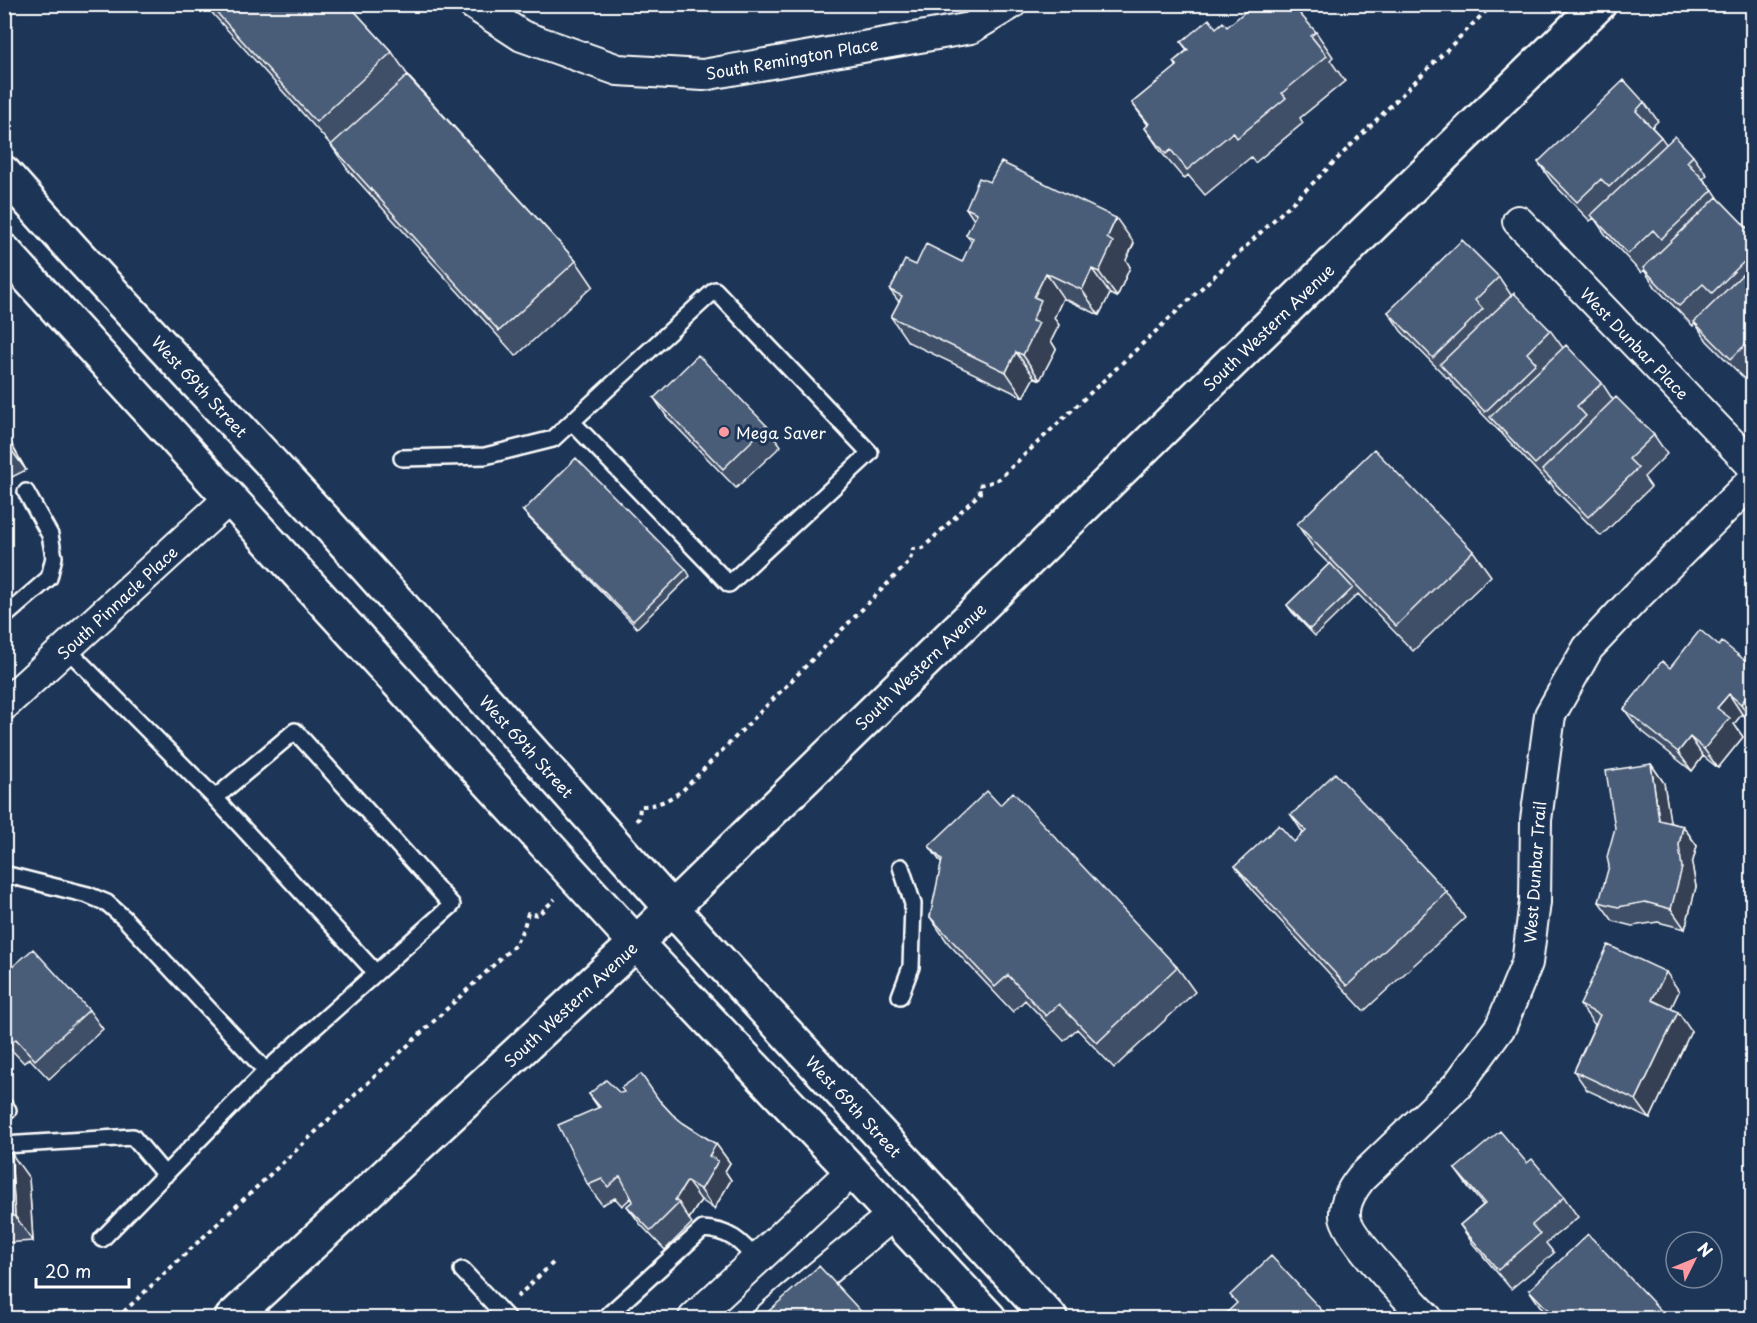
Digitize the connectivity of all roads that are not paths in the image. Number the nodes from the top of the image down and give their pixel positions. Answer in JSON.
{"nodes":[{"id":1,"x":474,"y":4,"type":"edge"},
{"id":2,"x":1011,"y":4,"type":"edge"},
{"id":3,"x":1599,"y":4,"type":"edge"},
{"id":4,"x":4,"y":173,"type":"edge"},
{"id":5,"x":1518,"y":221,"type":"dead end"},
{"id":6,"x":4,"y":251,"type":"edge"},
{"id":7,"x":572,"y":422,"type":"junction"},
{"id":8,"x":402,"y":458,"type":"dead end"},
{"id":9,"x":1752,"y":465,"type":"edge"},
{"id":10,"x":1752,"y":481,"type":"edge"},
{"id":11,"x":26,"y":492,"type":"dead end"},
{"id":12,"x":230,"y":499,"type":"junction"},
{"id":13,"x":4,"y":617,"type":"edge"},
{"id":14,"x":67,"y":649,"type":"junction"},
{"id":15,"x":4,"y":705,"type":"edge"},
{"id":16,"x":215,"y":798,"type":"junction"},
{"id":17,"x":901,"y":867,"type":"dead end"},
{"id":18,"x":4,"y":874,"type":"edge"},
{"id":19,"x":671,"y":908,"type":"junction"},
{"id":20,"x":636,"y":943,"type":"junction"},
{"id":21,"x":376,"y":973,"type":"junction"},
{"id":22,"x":900,"y":996,"type":"dead end"},
{"id":23,"x":266,"y":1071,"type":"junction"},
{"id":24,"x":4,"y":1145,"type":"edge"},
{"id":25,"x":852,"y":1171,"type":"junction"},
{"id":26,"x":165,"y":1174,"type":"junction"},
{"id":27,"x":893,"y":1215,"type":"junction"},
{"id":28,"x":102,"y":1239,"type":"dead end"},
{"id":29,"x":756,"y":1261,"type":"junction"},
{"id":30,"x":462,"y":1270,"type":"dead end"},
{"id":31,"x":504,"y":1315,"type":"edge"},
{"id":32,"x":232,"y":1318,"type":"edge"},
{"id":33,"x":605,"y":1318,"type":"edge"},
{"id":34,"x":694,"y":1318,"type":"edge"},
{"id":35,"x":769,"y":1318,"type":"edge"},
{"id":36,"x":989,"y":1318,"type":"edge"},
{"id":37,"x":1050,"y":1318,"type":"edge"},
{"id":38,"x":1427,"y":1318,"type":"edge"}],
"edges":[{"from":1,"to":2,"type":"street","name":"South Remington Place"},
{"from":3,"to":19,"type":"main road","name":"South Western Avenue"},
{"from":4,"to":19,"type":"main road","name":"West 69th Street"},
{"from":5,"to":9,"type":"street","name":"West Dunbar Place"},
{"from":6,"to":12,"type":"main road"},
{"from":7,"to":7,"type":"lane"},
{"from":7,"to":8,"type":"lane"},
{"from":10,"to":38,"type":"street","name":"West Dunbar Trail"},
{"from":11,"to":13,"type":"lane"},
{"from":12,"to":14,"type":"street","name":"South Pinnacle Place"},
{"from":12,"to":20,"type":"main road"},
{"from":14,"to":15,"type":"street","name":"South Pinnacle Place"},
{"from":14,"to":16,"type":"lane"},
{"from":16,"to":21,"type":"lane"},
{"from":16,"to":21,"type":"lane"},
{"from":17,"to":22,"type":"lane"},
{"from":18,"to":23,"type":"lane"},
{"from":19,"to":20,"type":"main road","name":"South Western Avenue"},
{"from":19,"to":37,"type":"main road","name":"West 69th Street"},
{"from":20,"to":25,"type":"main road"},
{"from":20,"to":32,"type":"main road","name":"South Western Avenue"},
{"from":21,"to":23,"type":"lane"},
{"from":23,"to":26,"type":"lane"},
{"from":24,"to":26,"type":"lane"},
{"from":25,"to":27,"type":"main road"},
{"from":25,"to":29,"type":"street"},
{"from":26,"to":28,"type":"lane"},
{"from":27,"to":35,"type":"street"},
{"from":27,"to":36,"type":"main road"},
{"from":29,"to":33,"type":"lane"},
{"from":29,"to":34,"type":"street"},
{"from":30,"to":31,"type":"lane"}]}
